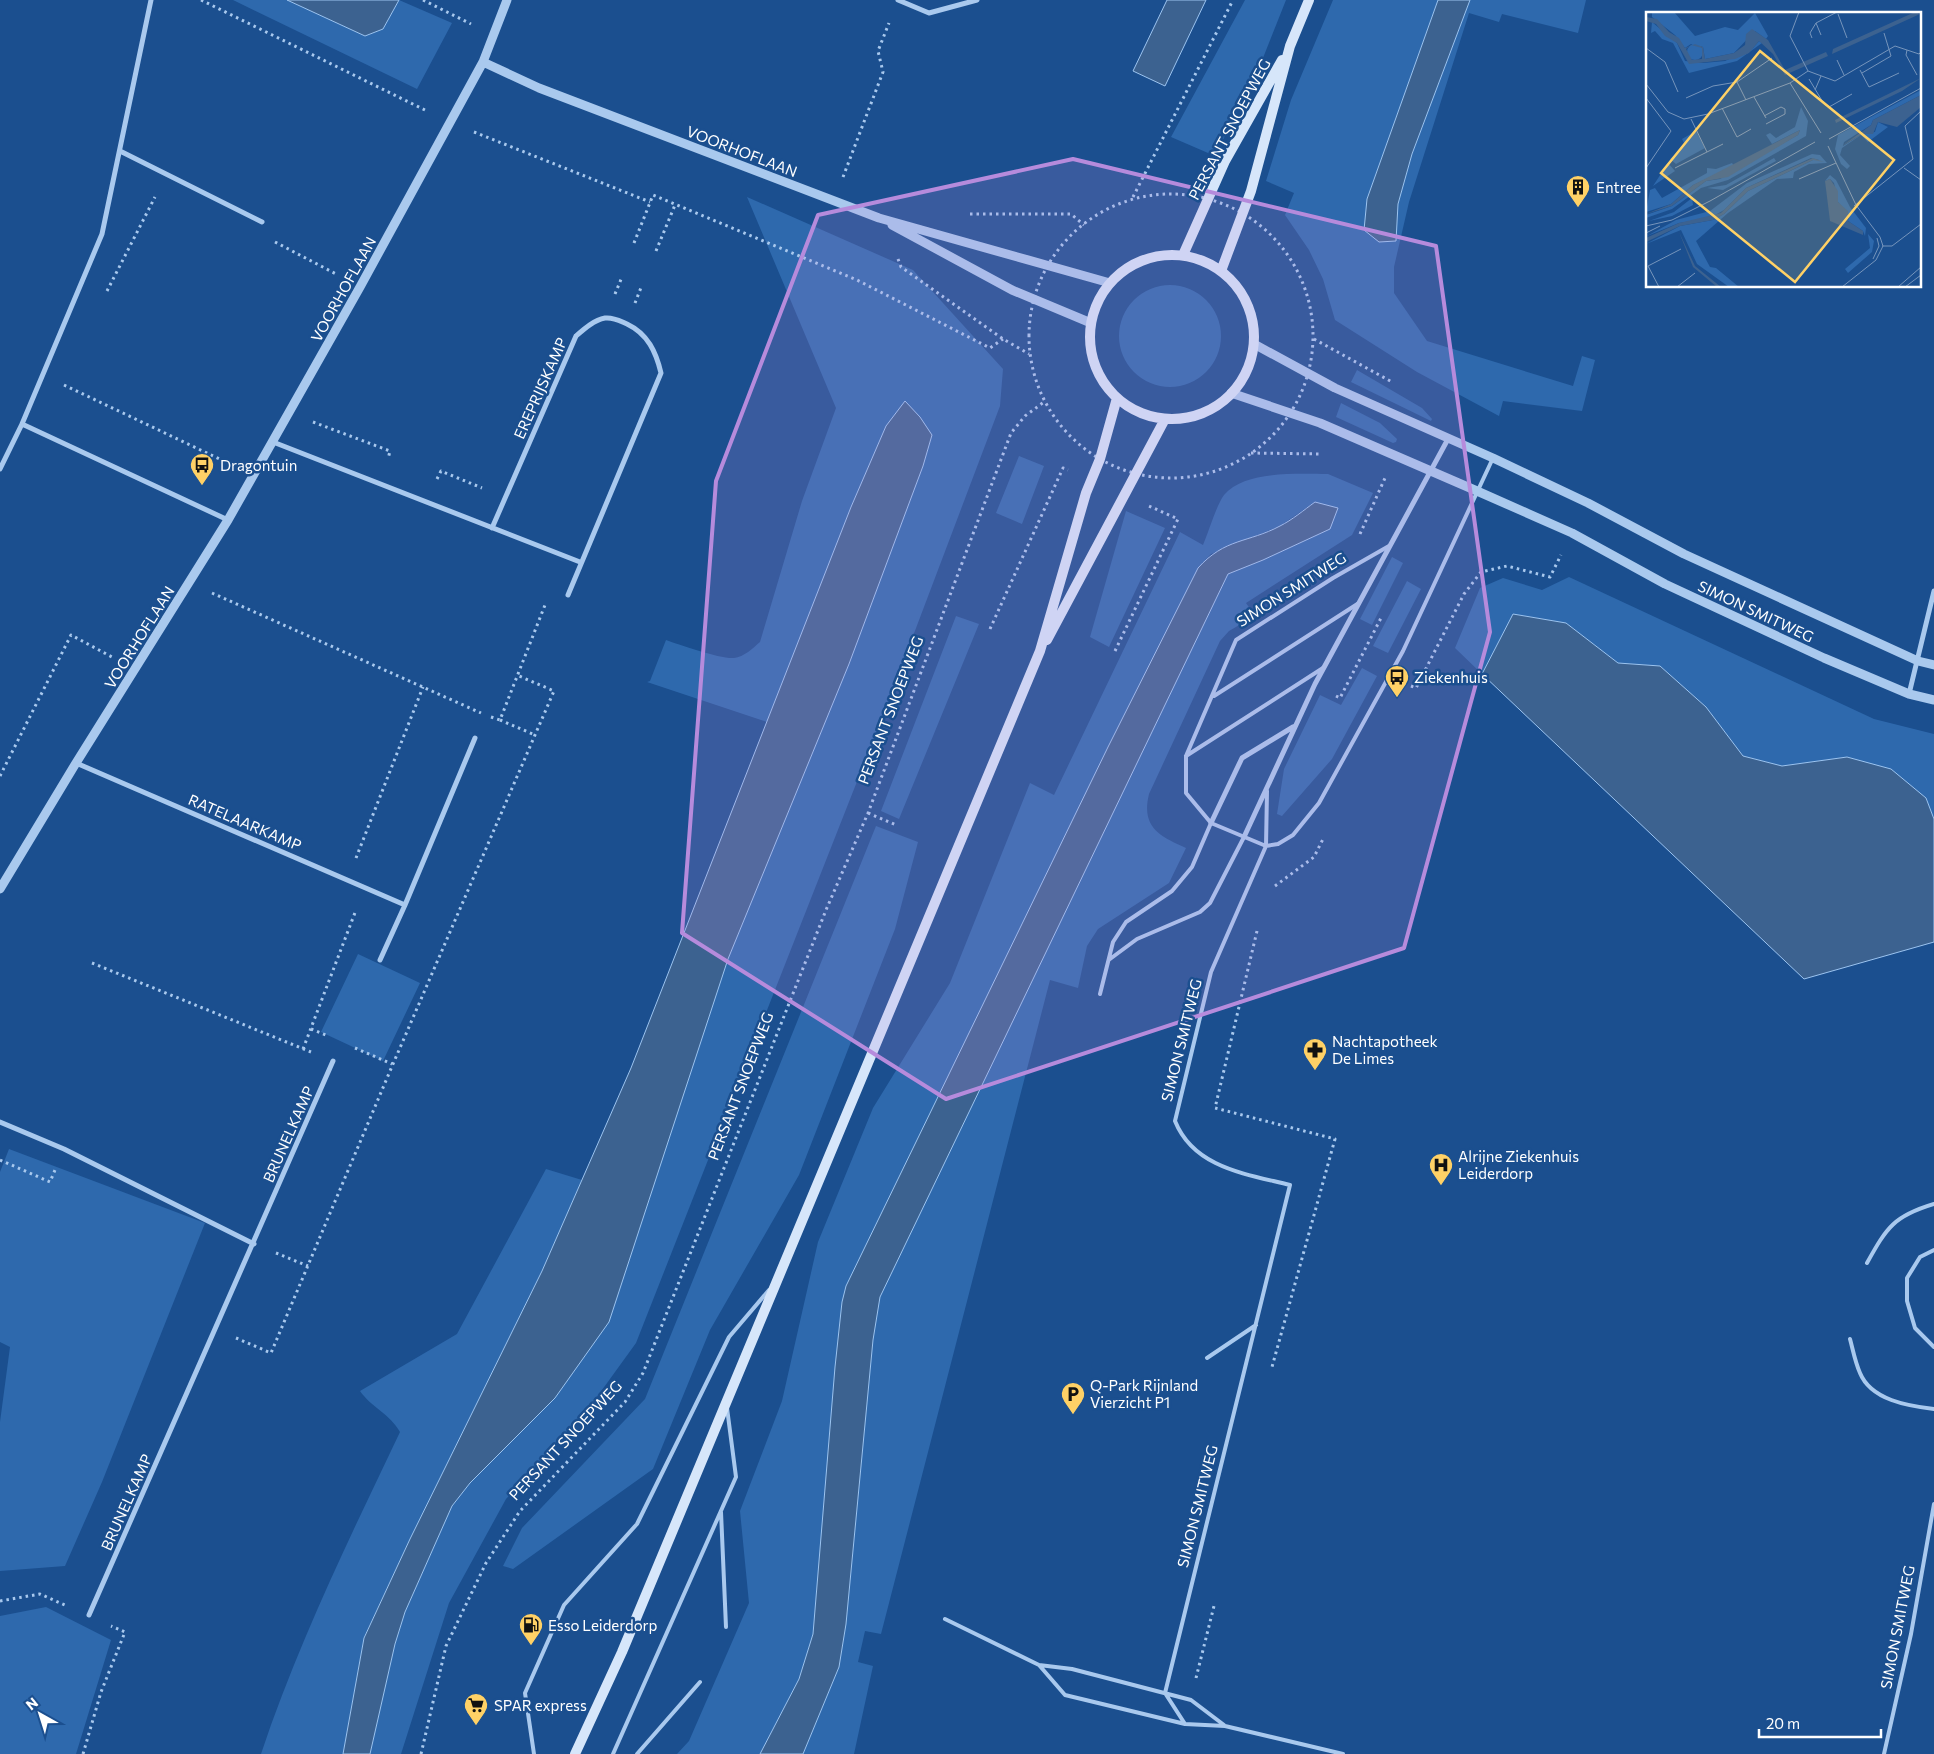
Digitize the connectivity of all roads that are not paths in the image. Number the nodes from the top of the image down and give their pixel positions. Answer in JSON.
{"nodes":[{"id":1,"x":151,"y":0,"type":"edge"},
{"id":2,"x":507,"y":0,"type":"edge"},
{"id":3,"x":898,"y":0,"type":"edge"},
{"id":4,"x":977,"y":0,"type":"edge"},
{"id":5,"x":1309,"y":0,"type":"edge"},
{"id":6,"x":1290,"y":46,"type":"junction"},
{"id":7,"x":483,"y":62,"type":"junction"},
{"id":8,"x":120,"y":151,"type":"junction"},
{"id":9,"x":879,"y":218,"type":"junction"},
{"id":10,"x":262,"y":222,"type":"road end"},
{"id":11,"x":1183,"y":255,"type":"junction"},
{"id":12,"x":1221,"y":271,"type":"junction"},
{"id":13,"x":1110,"y":283,"type":"junction"},
{"id":14,"x":1091,"y":323,"type":"junction"},
{"id":15,"x":1254,"y":344,"type":"junction"},
{"id":16,"x":1231,"y":393,"type":"junction"},
{"id":17,"x":1117,"y":398,"type":"junction"},
{"id":18,"x":1165,"y":419,"type":"junction"},
{"id":19,"x":22,"y":424,"type":"junction"},
{"id":20,"x":1448,"y":439,"type":"junction"},
{"id":21,"x":273,"y":442,"type":"junction"},
{"id":22,"x":1492,"y":458,"type":"junction"},
{"id":23,"x":0,"y":469,"type":"edge"},
{"id":24,"x":1431,"y":471,"type":"junction"},
{"id":25,"x":1477,"y":491,"type":"junction"},
{"id":26,"x":228,"y":520,"type":"junction"},
{"id":27,"x":492,"y":528,"type":"junction"},
{"id":28,"x":1389,"y":546,"type":"junction"},
{"id":29,"x":580,"y":562,"type":"junction"},
{"id":30,"x":1934,"y":591,"type":"edge"},
{"id":31,"x":568,"y":595,"type":"road end"},
{"id":32,"x":1361,"y":601,"type":"junction"},
{"id":33,"x":1040,"y":651,"type":"junction"},
{"id":34,"x":1918,"y":661,"type":"junction"},
{"id":35,"x":1327,"y":665,"type":"junction"},
{"id":36,"x":1934,"y":665,"type":"edge"},
{"id":37,"x":1909,"y":694,"type":"junction"},
{"id":38,"x":1212,"y":697,"type":"junction"},
{"id":39,"x":1934,"y":700,"type":"edge"},
{"id":40,"x":1294,"y":726,"type":"junction"},
{"id":41,"x":474,"y":738,"type":"road end"},
{"id":42,"x":1186,"y":756,"type":"junction"},
{"id":43,"x":76,"y":762,"type":"junction"},
{"id":44,"x":1267,"y":786,"type":"junction"},
{"id":45,"x":1211,"y":823,"type":"junction"},
{"id":46,"x":1244,"y":837,"type":"junction"},
{"id":47,"x":1266,"y":846,"type":"junction"},
{"id":48,"x":0,"y":889,"type":"edge"},
{"id":49,"x":405,"y":905,"type":"junction"},
{"id":50,"x":380,"y":960,"type":"dead end"},
{"id":51,"x":1108,"y":961,"type":"junction"},
{"id":52,"x":1100,"y":994,"type":"dead end"},
{"id":53,"x":333,"y":1061,"type":"dead end"},
{"id":54,"x":0,"y":1122,"type":"edge"},
{"id":55,"x":1934,"y":1204,"type":"edge"},
{"id":56,"x":254,"y":1244,"type":"junction"},
{"id":57,"x":1934,"y":1250,"type":"edge"},
{"id":58,"x":1867,"y":1263,"type":"dead end"},
{"id":59,"x":776,"y":1282,"type":"junction"},
{"id":60,"x":1256,"y":1324,"type":"junction"},
{"id":61,"x":1850,"y":1339,"type":"dead end"},
{"id":62,"x":1934,"y":1347,"type":"edge"},
{"id":63,"x":1207,"y":1358,"type":"dead end"},
{"id":64,"x":726,"y":1401,"type":"junction"},
{"id":65,"x":1934,"y":1408,"type":"edge"},
{"id":66,"x":1934,"y":1504,"type":"edge"},
{"id":67,"x":721,"y":1510,"type":"junction"},
{"id":68,"x":89,"y":1616,"type":"road end"},
{"id":69,"x":945,"y":1619,"type":"dead end"},
{"id":70,"x":726,"y":1627,"type":"dead end"},
{"id":71,"x":1039,"y":1665,"type":"junction"},
{"id":72,"x":700,"y":1682,"type":"dead end"},
{"id":73,"x":1165,"y":1694,"type":"junction"},
{"id":74,"x":1185,"y":1724,"type":"junction"},
{"id":75,"x":1225,"y":1726,"type":"junction"},
{"id":76,"x":534,"y":1754,"type":"edge"},
{"id":77,"x":575,"y":1754,"type":"edge"},
{"id":78,"x":613,"y":1754,"type":"edge"},
{"id":79,"x":637,"y":1754,"type":"edge"},
{"id":80,"x":1344,"y":1754,"type":"edge"},
{"id":81,"x":1884,"y":1754,"type":"edge"}],
"edges":[{"from":1,"to":8,"type":"street"},
{"from":2,"to":7,"type":"street"},
{"from":3,"to":4,"type":"street"},
{"from":5,"to":6,"type":"main road","name":"PERSANT SNOEPWEG"},
{"from":6,"to":11,"type":"main road","name":"PERSANT SNOEPWEG"},
{"from":6,"to":12,"type":"main road","name":"PERSANT SNOEPWEG"},
{"from":7,"to":9,"type":"street","name":"VOORHOFLAAN"},
{"from":7,"to":21,"type":"street","name":"VOORHOFLAAN"},
{"from":8,"to":10,"type":"street"},
{"from":8,"to":19,"type":"street"},
{"from":9,"to":13,"type":"street","name":"VOORHOFLAAN"},
{"from":9,"to":14,"type":"street","name":"VOORHOFLAAN"},
{"from":11,"to":12,"type":"main road"},
{"from":11,"to":13,"type":"main road"},
{"from":12,"to":15,"type":"main road"},
{"from":13,"to":14,"type":"main road"},
{"from":14,"to":17,"type":"main road"},
{"from":15,"to":16,"type":"main road"},
{"from":15,"to":20,"type":"street","name":"SIMON SMITWEG"},
{"from":16,"to":18,"type":"main road"},
{"from":16,"to":24,"type":"street","name":"SIMON SMITWEG"},
{"from":17,"to":18,"type":"main road"},
{"from":17,"to":33,"type":"main road"},
{"from":18,"to":33,"type":"main road"},
{"from":19,"to":23,"type":"street"},
{"from":19,"to":26,"type":"street"},
{"from":20,"to":22,"type":"street","name":"SIMON SMITWEG"},
{"from":20,"to":24,"type":"street","name":"SIMON SMITWEG"},
{"from":21,"to":26,"type":"street","name":"VOORHOFLAAN"},
{"from":21,"to":27,"type":"street"},
{"from":22,"to":25,"type":"lane"},
{"from":22,"to":34,"type":"street","name":"SIMON SMITWEG"},
{"from":24,"to":25,"type":"street","name":"SIMON SMITWEG"},
{"from":24,"to":28,"type":"street","name":"SIMON SMITWEG"},
{"from":25,"to":37,"type":"street","name":"SIMON SMITWEG"},
{"from":25,"to":47,"type":"lane"},
{"from":26,"to":43,"type":"street","name":"VOORHOFLAAN"},
{"from":27,"to":29,"type":"street"},
{"from":27,"to":29,"type":"street","name":"EREPRIJSKAMP"},
{"from":28,"to":32,"type":"street","name":"SIMON SMITWEG"},
{"from":28,"to":38,"type":"lane","name":"SIMON SMITWEG"},
{"from":29,"to":31,"type":"street","name":"EREPRIJSKAMP"},
{"from":30,"to":34,"type":"street"},
{"from":32,"to":35,"type":"street","name":"SIMON SMITWEG"},
{"from":32,"to":38,"type":"lane"},
{"from":33,"to":59,"type":"main road"},
{"from":34,"to":36,"type":"street","name":"SIMON SMITWEG"},
{"from":34,"to":37,"type":"street"},
{"from":35,"to":40,"type":"street","name":"SIMON SMITWEG"},
{"from":35,"to":42,"type":"lane","name":"SIMON SMITWEG"},
{"from":37,"to":39,"type":"street","name":"SIMON SMITWEG"},
{"from":38,"to":42,"type":"lane","name":"SIMON SMITWEG"},
{"from":40,"to":44,"type":"street","name":"SIMON SMITWEG"},
{"from":40,"to":45,"type":"street","name":"SIMON SMITWEG"},
{"from":41,"to":49,"type":"street"},
{"from":42,"to":45,"type":"lane","name":"SIMON SMITWEG"},
{"from":43,"to":48,"type":"street","name":"VOORHOFLAAN"},
{"from":43,"to":49,"type":"street","name":"RATELAARKAMP"},
{"from":44,"to":46,"type":"street","name":"SIMON SMITWEG"},
{"from":44,"to":47,"type":"lane","name":"SIMON SMITWEG"},
{"from":45,"to":46,"type":"lane"},
{"from":45,"to":51,"type":"lane","name":"SIMON SMITWEG"},
{"from":46,"to":47,"type":"lane"},
{"from":46,"to":51,"type":"lane","name":"SIMON SMITWEG"},
{"from":47,"to":60,"type":"lane","name":"SIMON SMITWEG"},
{"from":49,"to":50,"type":"street"},
{"from":51,"to":52,"type":"lane"},
{"from":53,"to":56,"type":"street","name":"BRUNELKAMP"},
{"from":54,"to":56,"type":"street"},
{"from":55,"to":58,"type":"lane"},
{"from":56,"to":68,"type":"street","name":"BRUNELKAMP"},
{"from":57,"to":62,"type":"lane"},
{"from":59,"to":64,"type":"main road"},
{"from":59,"to":76,"type":"lane"},
{"from":60,"to":63,"type":"lane"},
{"from":60,"to":73,"type":"lane","name":"SIMON SMITWEG"},
{"from":61,"to":65,"type":"lane"},
{"from":64,"to":67,"type":"lane"},
{"from":64,"to":77,"type":"main road"},
{"from":66,"to":81,"type":"lane","name":"SIMON SMITWEG"},
{"from":67,"to":70,"type":"lane"},
{"from":67,"to":78,"type":"lane"},
{"from":69,"to":71,"type":"lane"},
{"from":71,"to":73,"type":"lane"},
{"from":71,"to":74,"type":"lane"},
{"from":72,"to":79,"type":"lane"},
{"from":73,"to":74,"type":"lane"},
{"from":73,"to":75,"type":"lane"},
{"from":74,"to":75,"type":"lane"},
{"from":75,"to":80,"type":"lane"}]}
